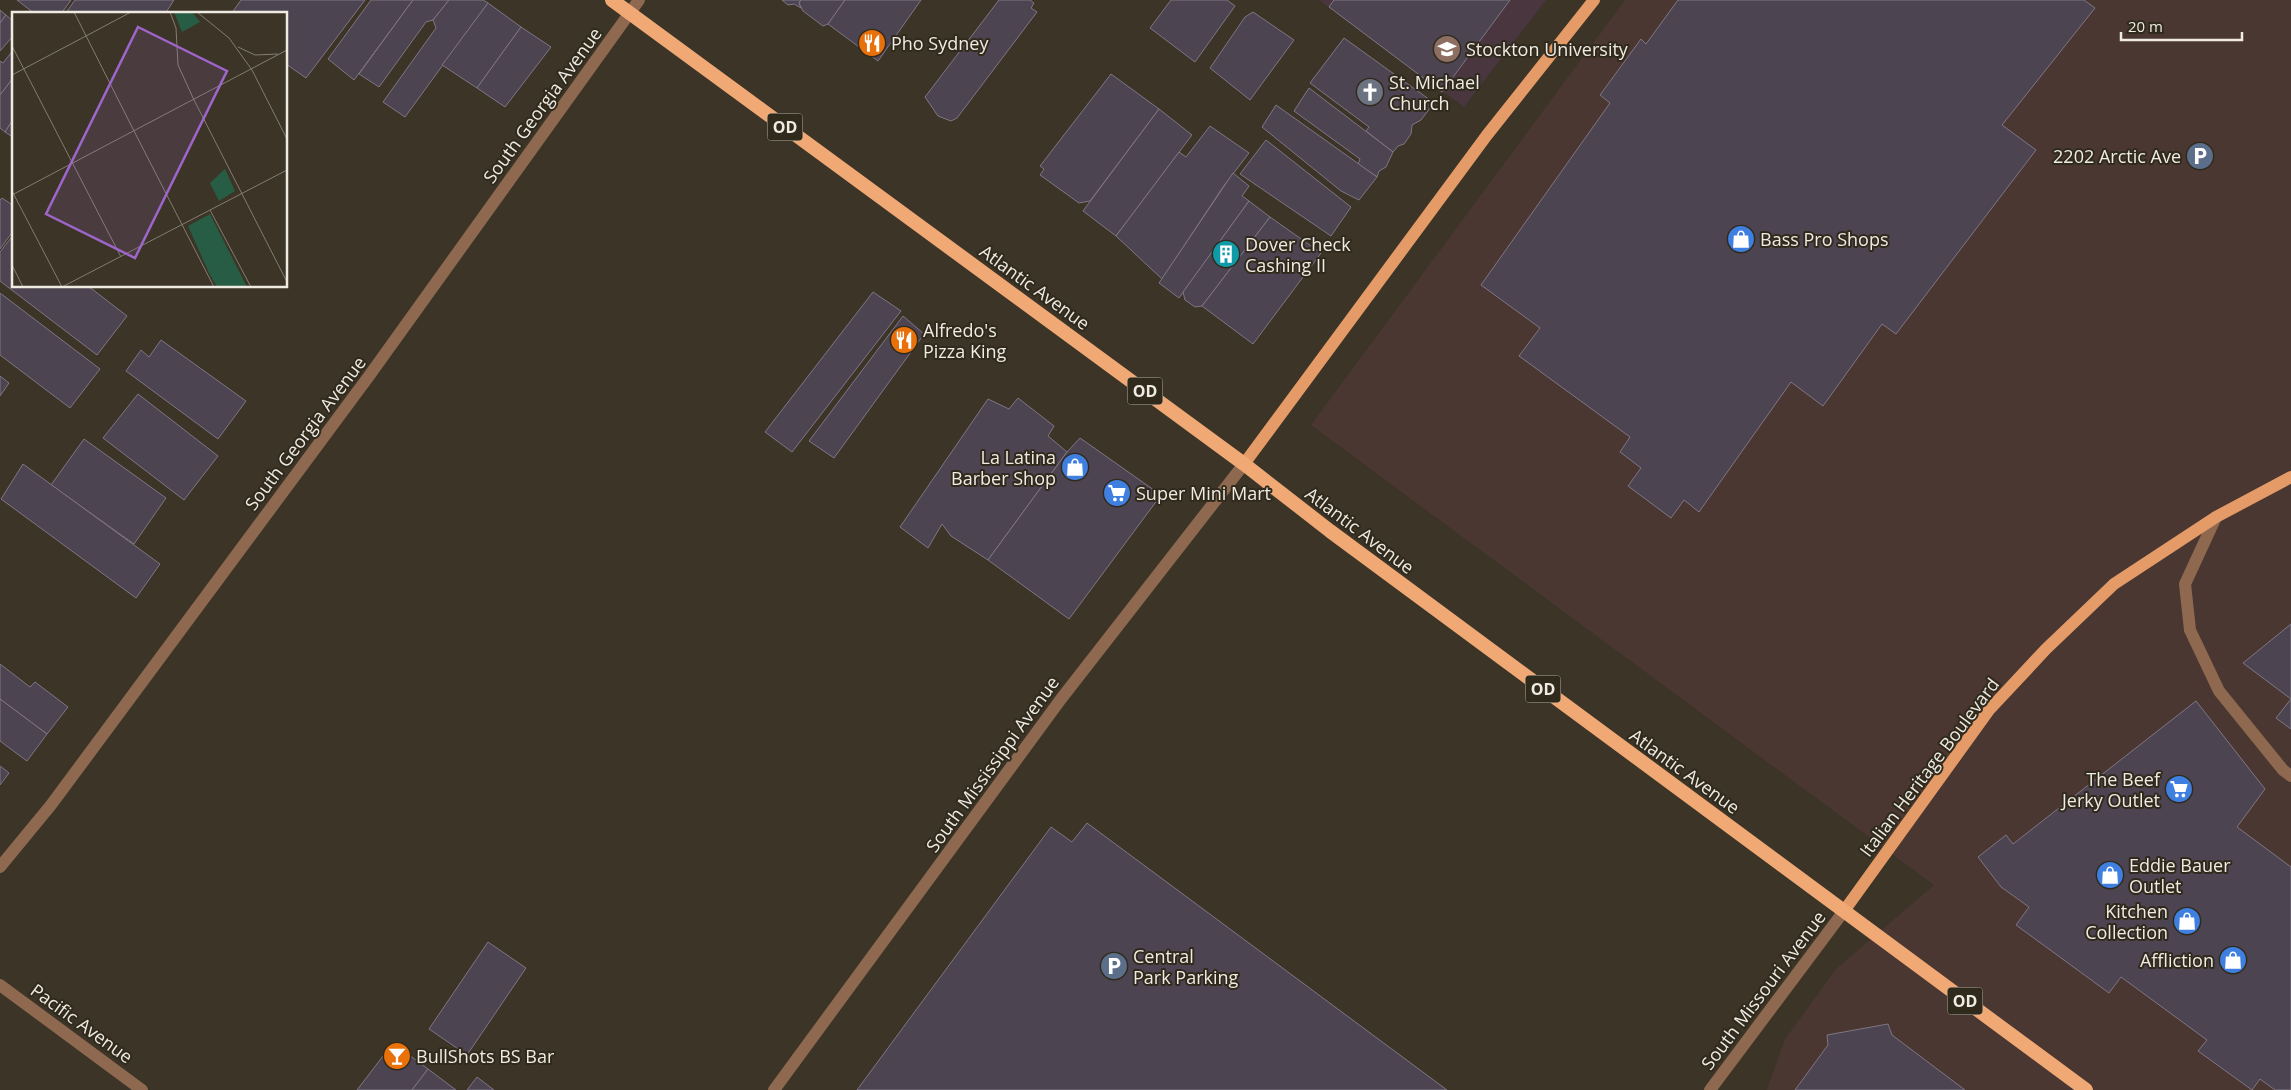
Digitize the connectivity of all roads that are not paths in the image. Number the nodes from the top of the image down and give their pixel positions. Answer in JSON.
{"nodes":[{"id":1,"x":612,"y":0,"type":"edge"},
{"id":2,"x":639,"y":0,"type":"edge"},
{"id":3,"x":1594,"y":0,"type":"edge"},
{"id":4,"x":629,"y":13,"type":"junction"},
{"id":5,"x":1244,"y":464,"type":"junction"},
{"id":6,"x":2291,"y":477,"type":"edge"},
{"id":7,"x":2216,"y":517,"type":"junction"},
{"id":8,"x":2291,"y":776,"type":"edge"},
{"id":9,"x":0,"y":867,"type":"edge"},
{"id":10,"x":1844,"y":911,"type":"junction"},
{"id":11,"x":0,"y":985,"type":"edge"},
{"id":12,"x":142,"y":1090,"type":"edge"},
{"id":13,"x":774,"y":1090,"type":"edge"},
{"id":14,"x":1710,"y":1090,"type":"edge"},
{"id":15,"x":2086,"y":1090,"type":"edge"}],
"edges":[{"from":1,"to":4,"type":"highway","name":"Atlantic Avenue","number":"OD"},
{"from":2,"to":4,"type":"street","name":"South Georgia Avenue"},
{"from":3,"to":5,"type":"main road"},
{"from":4,"to":5,"type":"highway","name":"Atlantic Avenue","number":"OD"},
{"from":4,"to":9,"type":"street","name":"South Georgia Avenue"},
{"from":5,"to":10,"type":"highway","name":"Atlantic Avenue","number":"OD"},
{"from":5,"to":13,"type":"street","name":"South Mississippi Avenue"},
{"from":6,"to":7,"type":"main road","name":"Italian Heritage Boulevard"},
{"from":7,"to":8,"type":"street"},
{"from":7,"to":10,"type":"main road","name":"Italian Heritage Boulevard"},
{"from":10,"to":14,"type":"street","name":"South Missouri Avenue"},
{"from":10,"to":15,"type":"highway","name":"Atlantic Avenue","number":"OD"},
{"from":11,"to":12,"type":"street","name":"Pacific Avenue"}]}
